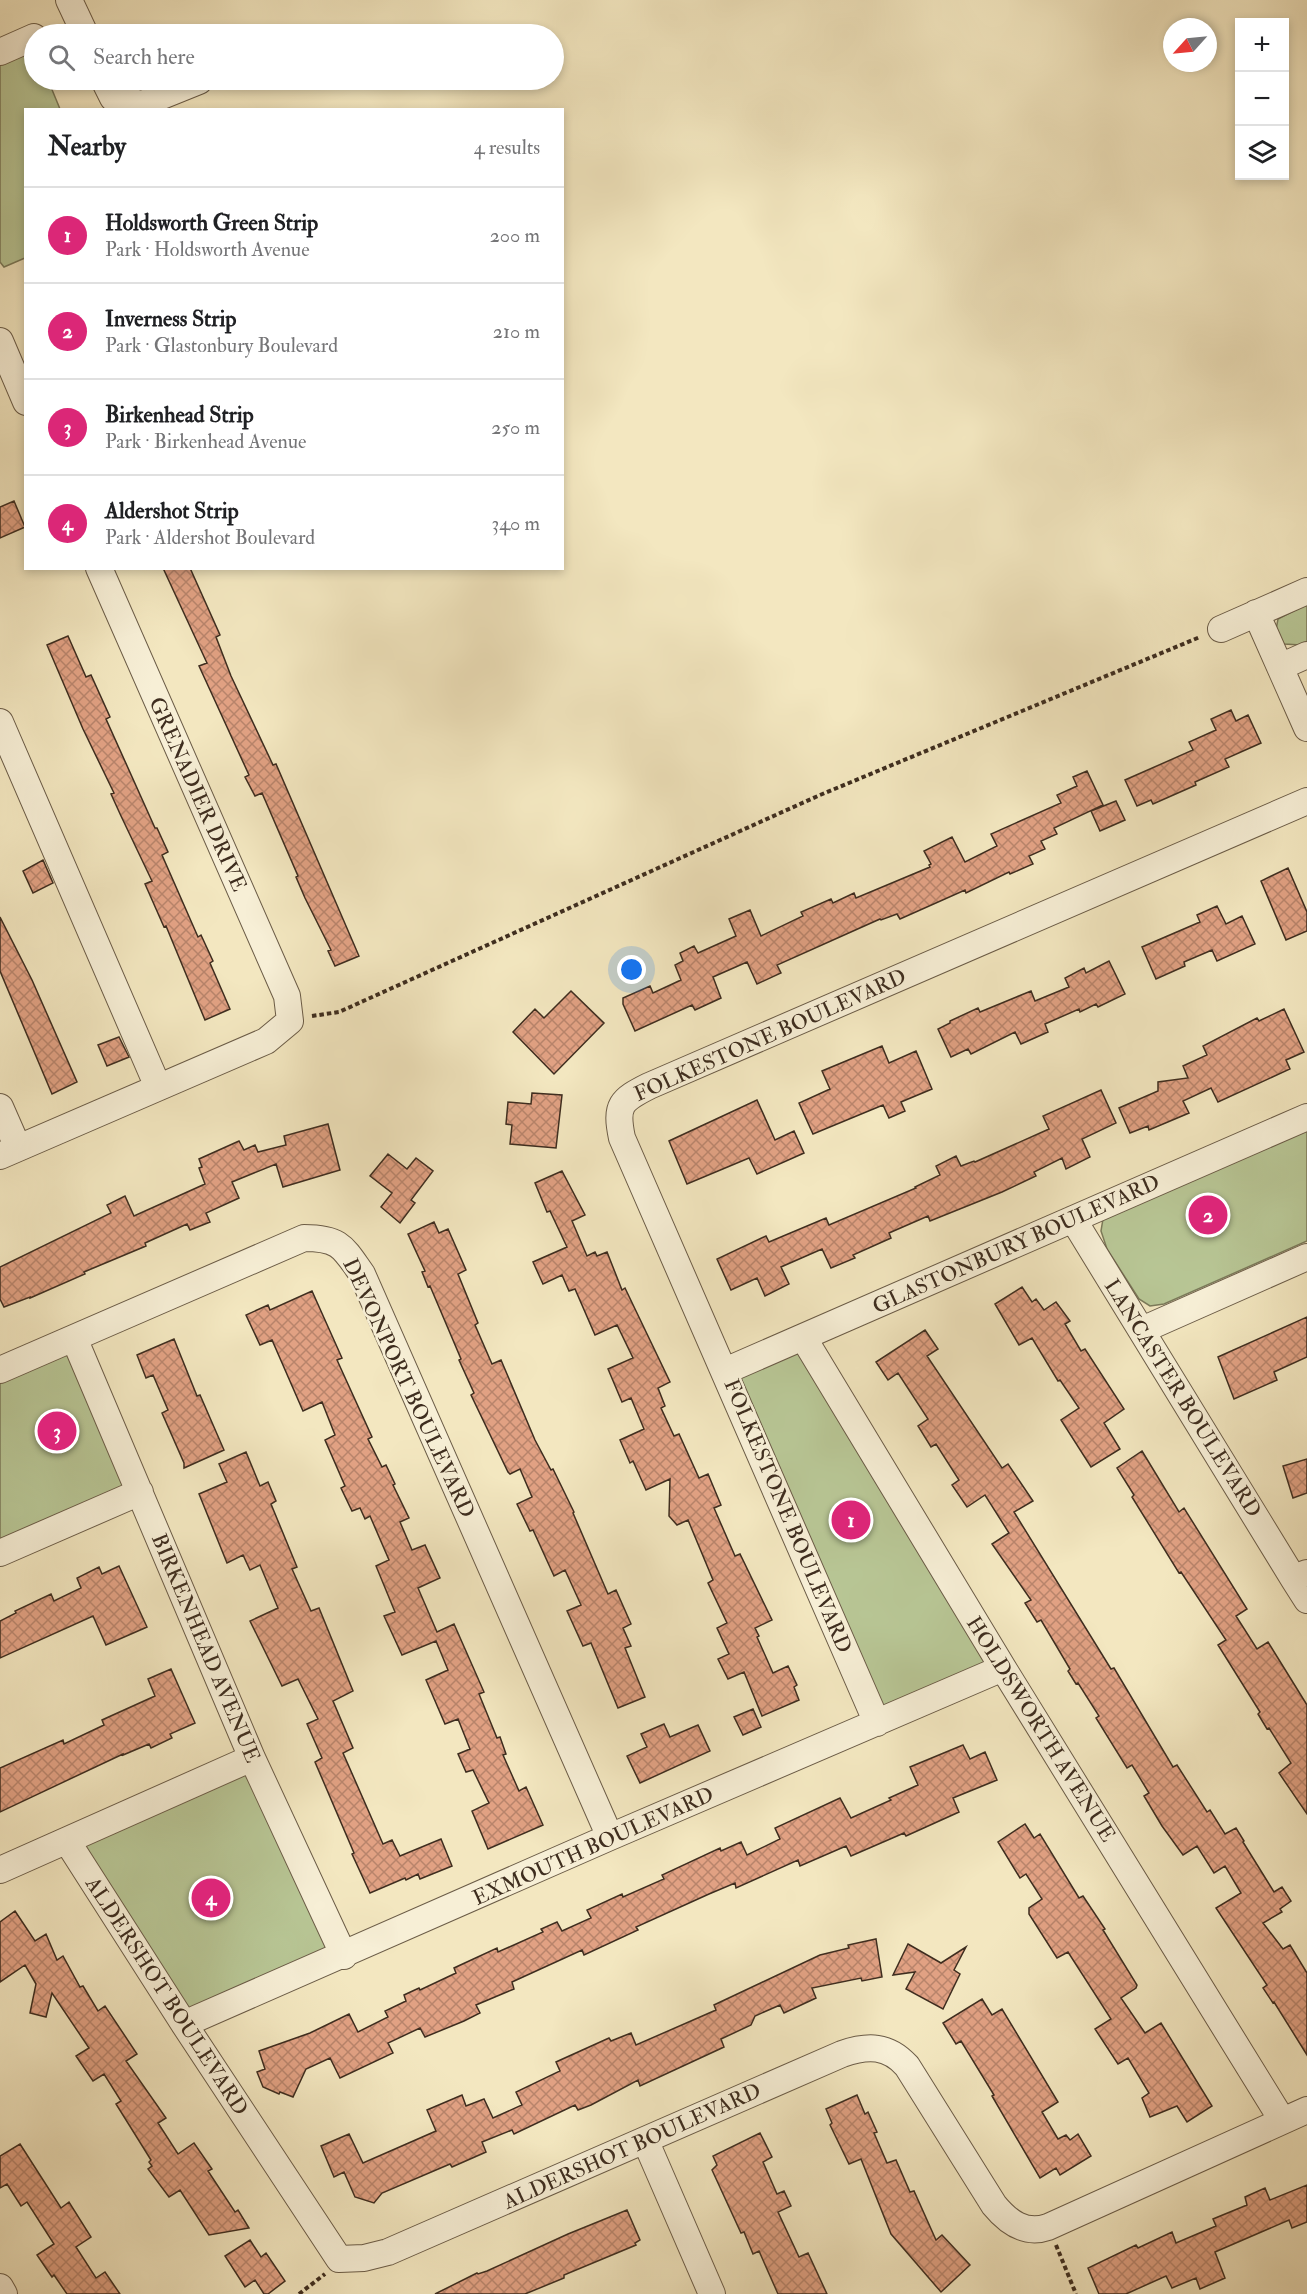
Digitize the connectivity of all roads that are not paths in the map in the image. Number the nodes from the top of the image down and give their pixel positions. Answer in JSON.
{"nodes":[{"id":1,"x":69,"y":0,"type":"edge"},
{"id":2,"x":80,"y":24,"type":"edge"},
{"id":3,"x":24,"y":41,"type":"edge"},
{"id":4,"x":0,"y":52,"type":"edge"},
{"id":5,"x":109,"y":90,"type":"edge"},
{"id":6,"x":177,"y":90,"type":"edge"},
{"id":7,"x":0,"y":341,"type":"edge"},
{"id":8,"x":14,"y":392,"type":"edge"},
{"id":9,"x":100,"y":570,"type":"edge"},
{"id":10,"x":1307,"y":591,"type":"edge"},
{"id":11,"x":1256,"y":613,"type":"junction"},
{"id":12,"x":1221,"y":629,"type":"road end"},
{"id":13,"x":1307,"y":655,"type":"edge"},
{"id":14,"x":1280,"y":667,"type":"junction"},
{"id":15,"x":0,"y":722,"type":"edge"},
{"id":16,"x":1307,"y":728,"type":"edge"},
{"id":17,"x":1307,"y":801,"type":"edge"},
{"id":18,"x":158,"y":1087,"type":"junction"},
{"id":19,"x":0,"y":1107,"type":"edge"},
{"id":20,"x":1307,"y":1117,"type":"edge"},
{"id":21,"x":9,"y":1152,"type":"edge"},
{"id":22,"x":1072,"y":1219,"type":"junction"},
{"id":23,"x":1307,"y":1257,"type":"edge"},
{"id":24,"x":1142,"y":1330,"type":"junction"},
{"id":25,"x":803,"y":1337,"type":"junction"},
{"id":26,"x":74,"y":1338,"type":"junction"},
{"id":27,"x":0,"y":1370,"type":"edge"},
{"id":28,"x":725,"y":1371,"type":"junction"},
{"id":29,"x":140,"y":1492,"type":"junction"},
{"id":30,"x":0,"y":1553,"type":"edge"},
{"id":31,"x":1300,"y":1576,"type":"edge"},
{"id":32,"x":1307,"y":1600,"type":"edge"},
{"id":33,"x":1003,"y":1668,"type":"junction"},
{"id":34,"x":877,"y":1723,"type":"junction"},
{"id":35,"x":252,"y":1758,"type":"junction"},
{"id":36,"x":610,"y":1837,"type":"junction"},
{"id":37,"x":67,"y":1841,"type":"junction"},
{"id":38,"x":0,"y":1870,"type":"edge"},
{"id":39,"x":344,"y":1956,"type":"junction"},
{"id":40,"x":184,"y":2024,"type":"junction"},
{"id":41,"x":1307,"y":2110,"type":"edge"},
{"id":42,"x":1282,"y":2120,"type":"junction"},
{"id":43,"x":646,"y":2142,"type":"junction"},
{"id":44,"x":0,"y":2287,"type":"edge"},
{"id":45,"x":4,"y":2294,"type":"edge"},
{"id":46,"x":712,"y":2294,"type":"edge"}],
"edges":[{"from":1,"to":2,"type":"street"},
{"from":3,"to":4,"type":"street"},
{"from":5,"to":6,"type":"street"},
{"from":7,"to":8,"type":"street"},
{"from":9,"to":18,"type":"street","name":"GRENADIER DRIVE"},
{"from":10,"to":11,"type":"street"},
{"from":11,"to":12,"type":"street"},
{"from":11,"to":14,"type":"street"},
{"from":13,"to":14,"type":"street"},
{"from":14,"to":16,"type":"street"},
{"from":15,"to":18,"type":"street"},
{"from":17,"to":28,"type":"street","name":"FOLKESTONE BOULEVARD"},
{"from":18,"to":21,"type":"street"},
{"from":19,"to":21,"type":"street"},
{"from":20,"to":22,"type":"street","name":"GLASTONBURY BOULEVARD"},
{"from":22,"to":24,"type":"street","name":"LANCASTER BOULEVARD"},
{"from":22,"to":25,"type":"street","name":"GLASTONBURY BOULEVARD"},
{"from":23,"to":24,"type":"street"},
{"from":24,"to":31,"type":"street","name":"LANCASTER BOULEVARD"},
{"from":25,"to":28,"type":"street","name":"GLASTONBURY BOULEVARD"},
{"from":25,"to":33,"type":"street","name":"HOLDSWORTH AVENUE"},
{"from":26,"to":27,"type":"street","name":"DEVONPORT BOULEVARD"},
{"from":26,"to":29,"type":"street","name":"BIRKENHEAD AVENUE"},
{"from":26,"to":36,"type":"street","name":"DEVONPORT BOULEVARD"},
{"from":28,"to":34,"type":"street","name":"FOLKESTONE BOULEVARD"},
{"from":29,"to":30,"type":"street"},
{"from":29,"to":35,"type":"street","name":"BIRKENHEAD AVENUE"},
{"from":31,"to":32,"type":"street","name":"LANCASTER BOULEVARD"},
{"from":33,"to":34,"type":"street","name":"EXMOUTH BOULEVARD"},
{"from":33,"to":42,"type":"street","name":"HOLDSWORTH AVENUE"},
{"from":34,"to":36,"type":"street","name":"EXMOUTH BOULEVARD"},
{"from":35,"to":37,"type":"street"},
{"from":35,"to":39,"type":"street","name":"BIRKENHEAD AVENUE"},
{"from":36,"to":39,"type":"street","name":"EXMOUTH BOULEVARD"},
{"from":37,"to":38,"type":"street"},
{"from":37,"to":40,"type":"street","name":"ALDERSHOT BOULEVARD"},
{"from":39,"to":40,"type":"street","name":"EXMOUTH BOULEVARD"},
{"from":40,"to":43,"type":"street","name":"ALDERSHOT BOULEVARD"},
{"from":41,"to":42,"type":"street","name":"ALDERSHOT BOULEVARD"},
{"from":42,"to":43,"type":"street","name":"ALDERSHOT BOULEVARD"},
{"from":43,"to":46,"type":"street"},
{"from":44,"to":45,"type":"street"}]}
